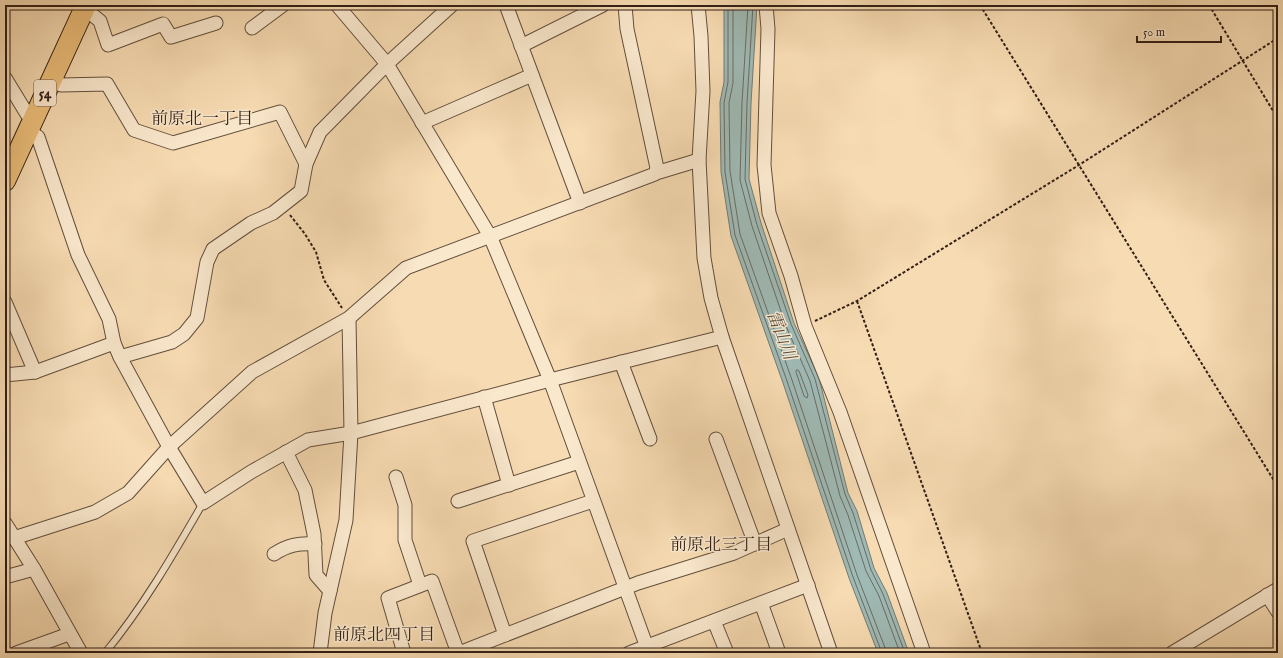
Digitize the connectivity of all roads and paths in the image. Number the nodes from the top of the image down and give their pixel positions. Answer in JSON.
{"nodes":[{"id":1,"x":283,"y":5,"type":"edge"},
{"id":2,"x":337,"y":5,"type":"edge"},
{"id":3,"x":452,"y":5,"type":"edge"},
{"id":4,"x":506,"y":5,"type":"edge"},
{"id":5,"x":602,"y":5,"type":"edge"},
{"id":6,"x":625,"y":5,"type":"edge"},
{"id":7,"x":698,"y":5,"type":"edge"},
{"id":8,"x":766,"y":5,"type":"edge"},
{"id":9,"x":980,"y":5,"type":"edge"},
{"id":10,"x":1209,"y":5,"type":"edge"},
{"id":11,"x":85,"y":6,"type":"edge"},
{"id":12,"x":216,"y":23,"type":"dead end"},
{"id":13,"x":252,"y":28,"type":"dead end"},
{"id":14,"x":1278,"y":38,"type":"edge"},
{"id":15,"x":521,"y":46,"type":"junction"},
{"id":16,"x":1242,"y":60,"type":"junction"},
{"id":17,"x":387,"y":64,"type":"junction"},
{"id":18,"x":532,"y":75,"type":"junction"},
{"id":19,"x":53,"y":77,"type":"junction"},
{"id":20,"x":5,"y":78,"type":"edge"},
{"id":21,"x":1278,"y":119,"type":"edge"},
{"id":22,"x":422,"y":123,"type":"junction"},
{"id":23,"x":32,"y":124,"type":"junction"},
{"id":24,"x":699,"y":160,"type":"junction"},
{"id":25,"x":306,"y":164,"type":"junction"},
{"id":26,"x":1079,"y":165,"type":"junction"},
{"id":27,"x":656,"y":173,"type":"junction"},
{"id":28,"x":5,"y":181,"type":"edge"},
{"id":29,"x":580,"y":203,"type":"junction"},
{"id":30,"x":287,"y":212,"type":"dead end"},
{"id":31,"x":490,"y":236,"type":"junction"},
{"id":32,"x":857,"y":301,"type":"junction"},
{"id":33,"x":5,"y":302,"type":"edge"},
{"id":34,"x":349,"y":318,"type":"junction"},
{"id":35,"x":805,"y":326,"type":"junction"},
{"id":36,"x":722,"y":336,"type":"junction"},
{"id":37,"x":114,"y":343,"type":"junction"},
{"id":38,"x":120,"y":357,"type":"junction"},
{"id":39,"x":621,"y":362,"type":"junction"},
{"id":40,"x":35,"y":372,"type":"junction"},
{"id":41,"x":5,"y":375,"type":"edge"},
{"id":42,"x":550,"y":380,"type":"junction"},
{"id":43,"x":484,"y":397,"type":"junction"},
{"id":44,"x":350,"y":433,"type":"junction"},
{"id":45,"x":650,"y":439,"type":"dead end"},
{"id":46,"x":716,"y":439,"type":"dead end"},
{"id":47,"x":169,"y":447,"type":"junction"},
{"id":48,"x":286,"y":452,"type":"junction"},
{"id":49,"x":579,"y":462,"type":"junction"},
{"id":50,"x":396,"y":477,"type":"dead end"},
{"id":51,"x":508,"y":485,"type":"junction"},
{"id":52,"x":1278,"y":487,"type":"edge"},
{"id":53,"x":458,"y":501,"type":"dead end"},
{"id":54,"x":593,"y":501,"type":"junction"},
{"id":55,"x":203,"y":503,"type":"junction"},
{"id":56,"x":5,"y":523,"type":"edge"},
{"id":57,"x":788,"y":528,"type":"junction"},
{"id":58,"x":14,"y":538,"type":"junction"},
{"id":59,"x":315,"y":544,"type":"junction"},
{"id":60,"x":754,"y":544,"type":"junction"},
{"id":61,"x":274,"y":554,"type":"dead end"},
{"id":62,"x":34,"y":569,"type":"junction"},
{"id":63,"x":5,"y":577,"type":"edge"},
{"id":64,"x":420,"y":585,"type":"junction"},
{"id":65,"x":808,"y":585,"type":"junction"},
{"id":66,"x":625,"y":589,"type":"junction"},
{"id":67,"x":330,"y":591,"type":"junction"},
{"id":68,"x":1273,"y":592,"type":"edge"},
{"id":69,"x":761,"y":603,"type":"junction"},
{"id":70,"x":1278,"y":612,"type":"edge"},
{"id":71,"x":714,"y":621,"type":"junction"},
{"id":72,"x":69,"y":634,"type":"junction"},
{"id":73,"x":504,"y":635,"type":"junction"},
{"id":74,"x":648,"y":650,"type":"edge"},
{"id":75,"x":16,"y":653,"type":"edge"},
{"id":76,"x":81,"y":653,"type":"edge"},
{"id":77,"x":105,"y":653,"type":"edge"},
{"id":78,"x":320,"y":653,"type":"edge"},
{"id":79,"x":404,"y":653,"type":"edge"},
{"id":80,"x":459,"y":653,"type":"edge"},
{"id":81,"x":629,"y":653,"type":"edge"},
{"id":82,"x":727,"y":653,"type":"edge"},
{"id":83,"x":779,"y":653,"type":"edge"},
{"id":84,"x":831,"y":653,"type":"edge"},
{"id":85,"x":924,"y":653,"type":"edge"},
{"id":86,"x":982,"y":653,"type":"edge"},
{"id":87,"x":1172,"y":653,"type":"edge"}],
"edges":[{"from":1,"to":13,"type":"street"},
{"from":2,"to":17,"type":"street"},
{"from":3,"to":17,"type":"street"},
{"from":4,"to":15,"type":"street"},
{"from":5,"to":15,"type":"street"},
{"from":6,"to":27,"type":"street"},
{"from":7,"to":24,"type":"street"},
{"from":8,"to":35,"type":"street"},
{"from":9,"to":26,"type":"path"},
{"from":10,"to":16,"type":"path"},
{"from":11,"to":12,"type":"street"},
{"from":11,"to":19,"type":"main road","number":"54"},
{"from":14,"to":16,"type":"path"},
{"from":15,"to":18,"type":"street"},
{"from":16,"to":21,"type":"path"},
{"from":16,"to":26,"type":"path"},
{"from":17,"to":22,"type":"street"},
{"from":17,"to":25,"type":"street"},
{"from":18,"to":22,"type":"street"},
{"from":18,"to":29,"type":"street"},
{"from":19,"to":23,"type":"main road","number":"54"},
{"from":19,"to":25,"type":"street"},
{"from":20,"to":23,"type":"street"},
{"from":22,"to":31,"type":"street"},
{"from":23,"to":28,"type":"main road","number":"54"},
{"from":23,"to":37,"type":"street"},
{"from":24,"to":27,"type":"street"},
{"from":24,"to":36,"type":"street"},
{"from":25,"to":38,"type":"street"},
{"from":26,"to":32,"type":"path"},
{"from":26,"to":52,"type":"path"},
{"from":27,"to":29,"type":"street"},
{"from":29,"to":31,"type":"street"},
{"from":30,"to":34,"type":"path"},
{"from":31,"to":34,"type":"street"},
{"from":31,"to":42,"type":"street"},
{"from":32,"to":35,"type":"path"},
{"from":32,"to":86,"type":"path"},
{"from":33,"to":40,"type":"street"},
{"from":34,"to":44,"type":"street"},
{"from":34,"to":47,"type":"street"},
{"from":35,"to":85,"type":"street"},
{"from":36,"to":39,"type":"street"},
{"from":36,"to":57,"type":"street"},
{"from":37,"to":38,"type":"street"},
{"from":37,"to":40,"type":"street"},
{"from":38,"to":47,"type":"street"},
{"from":39,"to":42,"type":"street"},
{"from":39,"to":45,"type":"street"},
{"from":40,"to":41,"type":"street"},
{"from":42,"to":43,"type":"street"},
{"from":42,"to":49,"type":"street"},
{"from":43,"to":44,"type":"street"},
{"from":43,"to":51,"type":"street"},
{"from":44,"to":48,"type":"street"},
{"from":44,"to":67,"type":"street"},
{"from":46,"to":60,"type":"street"},
{"from":47,"to":55,"type":"street"},
{"from":47,"to":58,"type":"street"},
{"from":48,"to":55,"type":"street"},
{"from":48,"to":59,"type":"street"},
{"from":49,"to":51,"type":"street"},
{"from":49,"to":54,"type":"street"},
{"from":50,"to":64,"type":"street"},
{"from":51,"to":53,"type":"street"},
{"from":54,"to":66,"type":"street"},
{"from":54,"to":73,"type":"street"},
{"from":55,"to":77,"type":"lane"},
{"from":56,"to":58,"type":"street"},
{"from":57,"to":60,"type":"street"},
{"from":57,"to":65,"type":"street"},
{"from":58,"to":62,"type":"street"},
{"from":59,"to":61,"type":"street"},
{"from":59,"to":67,"type":"street"},
{"from":60,"to":66,"type":"street"},
{"from":62,"to":63,"type":"street"},
{"from":62,"to":72,"type":"street"},
{"from":64,"to":79,"type":"street"},
{"from":64,"to":80,"type":"street"},
{"from":65,"to":69,"type":"street"},
{"from":65,"to":84,"type":"street"},
{"from":66,"to":73,"type":"street"},
{"from":66,"to":74,"type":"street"},
{"from":67,"to":78,"type":"street"},
{"from":68,"to":70,"type":"street"},
{"from":68,"to":87,"type":"street"},
{"from":69,"to":71,"type":"street"},
{"from":69,"to":83,"type":"street"},
{"from":71,"to":74,"type":"street"},
{"from":71,"to":82,"type":"street"},
{"from":72,"to":75,"type":"street"},
{"from":72,"to":76,"type":"street"},
{"from":73,"to":80,"type":"street"},
{"from":74,"to":81,"type":"street"}]}
